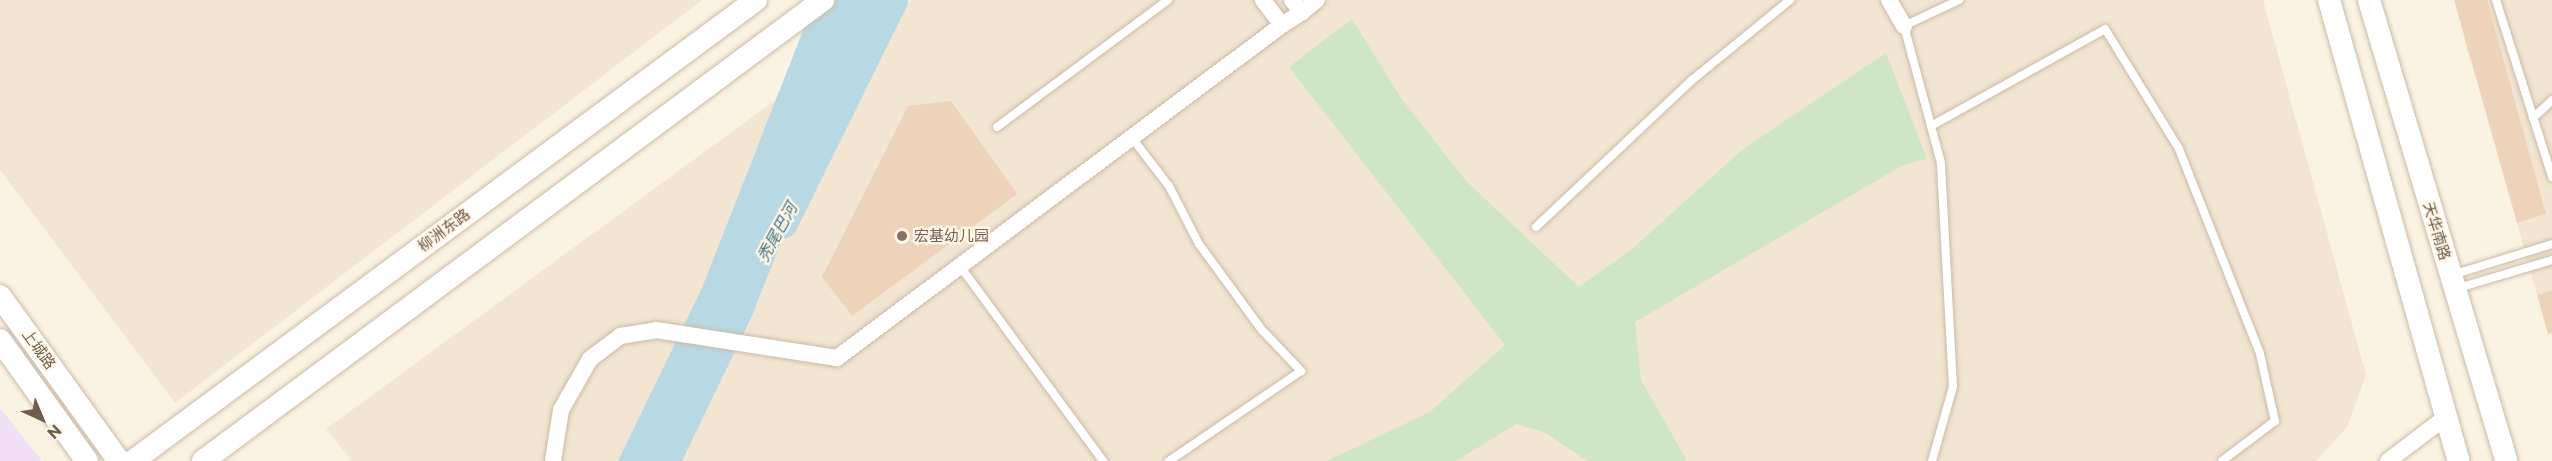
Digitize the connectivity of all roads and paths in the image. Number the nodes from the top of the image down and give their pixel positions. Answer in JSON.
{"nodes":[{"id":1,"x":756,"y":0,"type":"edge"},
{"id":2,"x":1168,"y":0,"type":"edge"},
{"id":3,"x":1263,"y":0,"type":"edge"},
{"id":4,"x":1317,"y":0,"type":"edge"},
{"id":5,"x":1790,"y":0,"type":"edge"},
{"id":6,"x":1889,"y":0,"type":"edge"},
{"id":7,"x":1959,"y":0,"type":"edge"},
{"id":8,"x":2329,"y":0,"type":"edge"},
{"id":9,"x":2368,"y":0,"type":"edge"},
{"id":10,"x":2496,"y":0,"type":"edge"},
{"id":11,"x":821,"y":1,"type":"edge"},
{"id":12,"x":1297,"y":6,"type":"edge"},
{"id":13,"x":1282,"y":26,"type":"junction"},
{"id":14,"x":1904,"y":26,"type":"junction"},
{"id":15,"x":2552,"y":100,"type":"edge"},
{"id":16,"x":2533,"y":118,"type":"junction"},
{"id":17,"x":1931,"y":126,"type":"junction"},
{"id":18,"x":997,"y":127,"type":"dead end"},
{"id":19,"x":1132,"y":138,"type":"junction"},
{"id":20,"x":2552,"y":177,"type":"edge"},
{"id":21,"x":1536,"y":227,"type":"dead end"},
{"id":22,"x":2552,"y":244,"type":"edge"},
{"id":23,"x":2552,"y":260,"type":"edge"},
{"id":24,"x":960,"y":266,"type":"junction"},
{"id":25,"x":2453,"y":282,"type":"junction"},
{"id":26,"x":0,"y":296,"type":"edge"},
{"id":27,"x":0,"y":340,"type":"edge"},
{"id":28,"x":2446,"y":417,"type":"junction"},
{"id":29,"x":87,"y":461,"type":"edge"},
{"id":30,"x":119,"y":461,"type":"edge"},
{"id":31,"x":133,"y":461,"type":"edge"},
{"id":32,"x":203,"y":461,"type":"edge"},
{"id":33,"x":553,"y":461,"type":"edge"},
{"id":34,"x":1103,"y":461,"type":"edge"},
{"id":35,"x":1169,"y":461,"type":"edge"},
{"id":36,"x":1932,"y":461,"type":"edge"},
{"id":37,"x":2222,"y":461,"type":"edge"},
{"id":38,"x":2388,"y":461,"type":"edge"},
{"id":39,"x":2459,"y":461,"type":"edge"},
{"id":40,"x":2506,"y":461,"type":"edge"}],
"edges":[{"from":1,"to":31,"type":"main road","name":"柳洲东路"},
{"from":2,"to":18,"type":"lane"},
{"from":3,"to":13,"type":"street"},
{"from":4,"to":12,"type":"street"},
{"from":5,"to":21,"type":"lane"},
{"from":6,"to":14,"type":"street"},
{"from":7,"to":14,"type":"lane"},
{"from":8,"to":28,"type":"main road"},
{"from":9,"to":25,"type":"main road","name":"天华南路"},
{"from":10,"to":16,"type":"lane"},
{"from":11,"to":32,"type":"main road"},
{"from":12,"to":13,"type":"street"},
{"from":13,"to":19,"type":"street"},
{"from":14,"to":17,"type":"lane"},
{"from":15,"to":16,"type":"lane"},
{"from":16,"to":20,"type":"lane"},
{"from":17,"to":36,"type":"lane"},
{"from":17,"to":37,"type":"lane"},
{"from":19,"to":24,"type":"street"},
{"from":19,"to":35,"type":"lane"},
{"from":22,"to":25,"type":"lane"},
{"from":23,"to":25,"type":"lane"},
{"from":24,"to":33,"type":"street"},
{"from":24,"to":34,"type":"lane"},
{"from":25,"to":40,"type":"main road","name":"天华南路"},
{"from":26,"to":30,"type":"main road","name":"上城路"},
{"from":27,"to":29,"type":"main road","name":"上城路"},
{"from":28,"to":38,"type":"street"},
{"from":28,"to":39,"type":"main road"}]}
